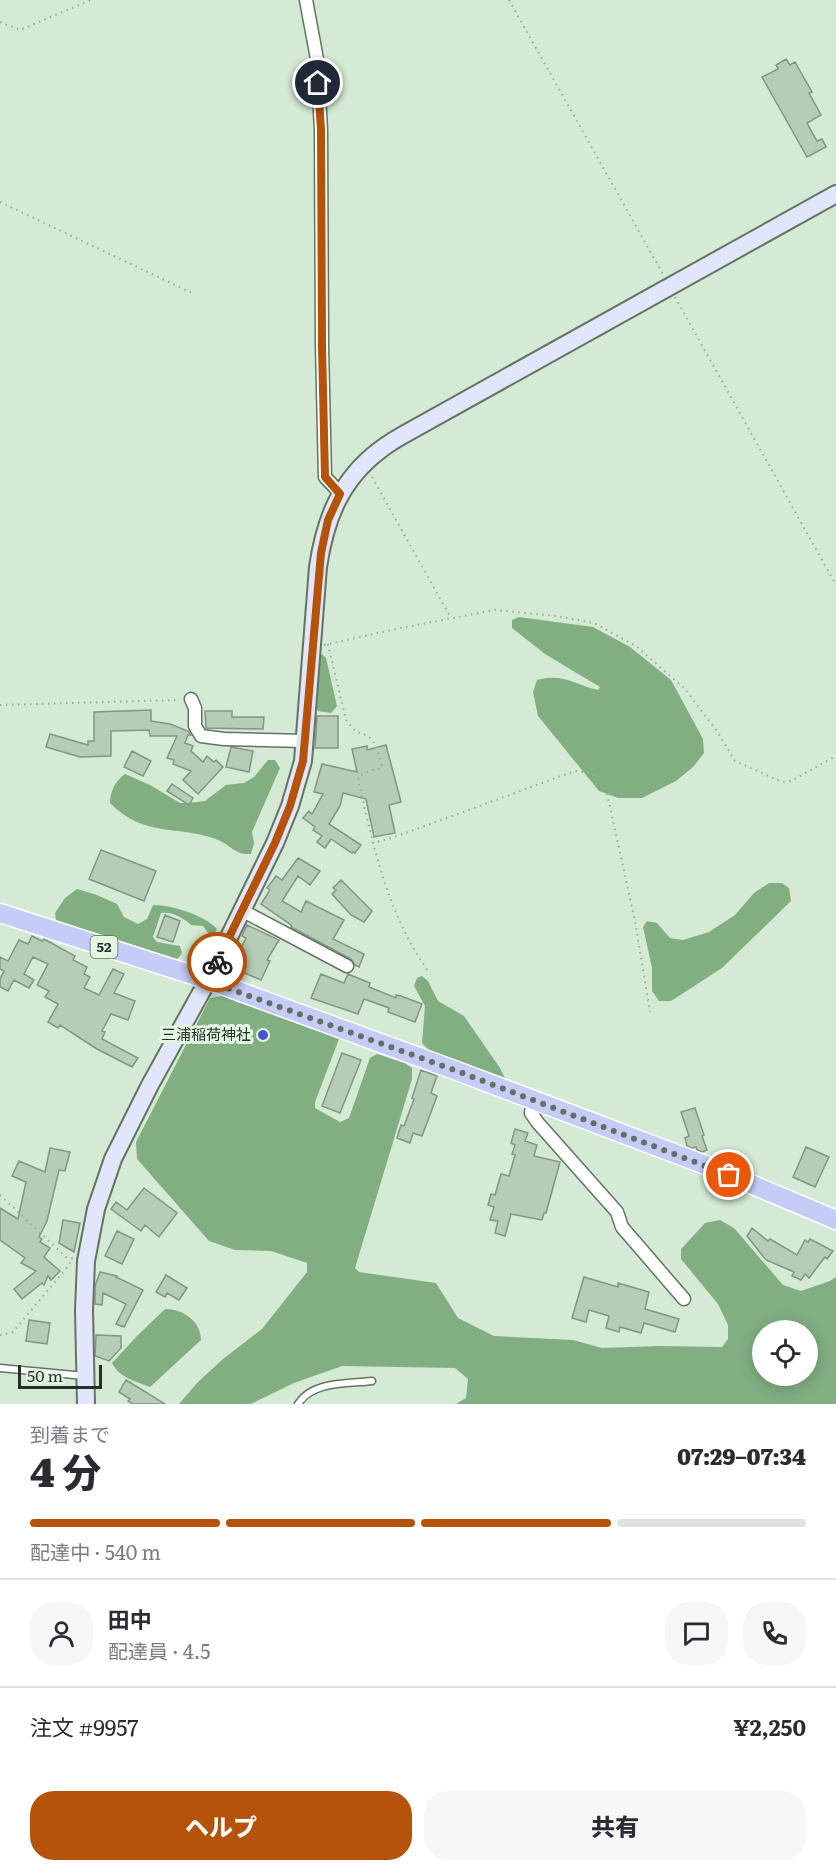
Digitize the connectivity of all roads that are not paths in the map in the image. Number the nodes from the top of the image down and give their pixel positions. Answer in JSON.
{"nodes":[{"id":1,"x":306,"y":0,"type":"edge"},
{"id":2,"x":836,"y":194,"type":"edge"},
{"id":3,"x":340,"y":494,"type":"junction"},
{"id":4,"x":191,"y":699,"type":"road end"},
{"id":5,"x":305,"y":741,"type":"junction"},
{"id":6,"x":243,"y":910,"type":"junction"},
{"id":7,"x":0,"y":913,"type":"edge"},
{"id":8,"x":347,"y":966,"type":"dead end"},
{"id":9,"x":208,"y":981,"type":"junction"},
{"id":10,"x":532,"y":1099,"type":"junction"},
{"id":11,"x":836,"y":1220,"type":"edge"},
{"id":12,"x":684,"y":1299,"type":"dead end"},
{"id":13,"x":0,"y":1368,"type":"edge"},
{"id":14,"x":86,"y":1376,"type":"junction"},
{"id":15,"x":372,"y":1381,"type":"dead end"},
{"id":16,"x":86,"y":1404,"type":"edge"},
{"id":17,"x":298,"y":1404,"type":"edge"}],
"edges":[{"from":1,"to":3,"type":"street"},
{"from":2,"to":3,"type":"street"},
{"from":3,"to":5,"type":"street"},
{"from":4,"to":5,"type":"street"},
{"from":5,"to":6,"type":"street"},
{"from":6,"to":8,"type":"street"},
{"from":6,"to":9,"type":"street"},
{"from":7,"to":9,"type":"main road","number":"52"},
{"from":9,"to":10,"type":"main road","number":"52"},
{"from":9,"to":14,"type":"street"},
{"from":10,"to":11,"type":"main road","number":"52"},
{"from":10,"to":12,"type":"street"},
{"from":13,"to":14,"type":"lane"},
{"from":14,"to":16,"type":"street"},
{"from":15,"to":17,"type":"lane"}]}
